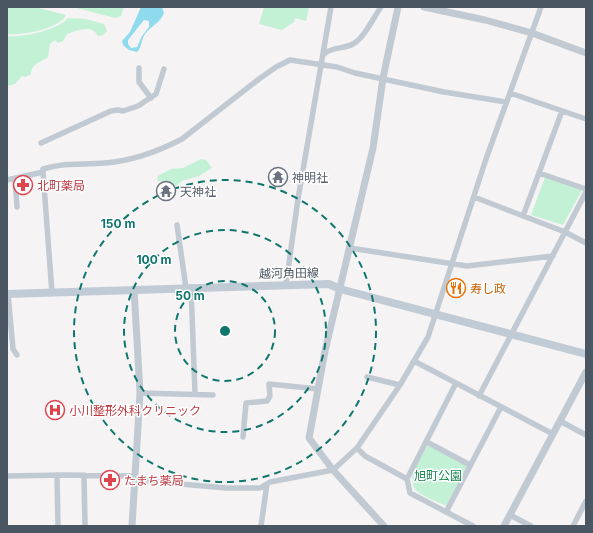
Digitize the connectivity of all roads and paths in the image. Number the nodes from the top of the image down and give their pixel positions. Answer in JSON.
{"nodes":[{"id":1,"x":332,"y":7,"type":"edge"},
{"id":2,"x":381,"y":7,"type":"edge"},
{"id":3,"x":398,"y":7,"type":"edge"},
{"id":4,"x":424,"y":7,"type":"edge"},
{"id":5,"x":541,"y":7,"type":"edge"},
{"id":6,"x":532,"y":33,"type":"junction"},
{"id":7,"x":586,"y":53,"type":"edge"},
{"id":8,"x":324,"y":54,"type":"junction"},
{"id":9,"x":322,"y":64,"type":"junction"},
{"id":10,"x":139,"y":68,"type":"dead end"},
{"id":11,"x":164,"y":69,"type":"dead end"},
{"id":12,"x":383,"y":78,"type":"junction"},
{"id":13,"x":510,"y":93,"type":"junction"},
{"id":14,"x":150,"y":98,"type":"junction"},
{"id":15,"x":506,"y":102,"type":"junction"},
{"id":16,"x":562,"y":111,"type":"junction"},
{"id":17,"x":586,"y":119,"type":"edge"},
{"id":18,"x":41,"y":143,"type":"dead end"},
{"id":19,"x":43,"y":169,"type":"dead end"},
{"id":20,"x":539,"y":173,"type":"junction"},
{"id":21,"x":15,"y":178,"type":"junction"},
{"id":22,"x":7,"y":180,"type":"edge"},
{"id":23,"x":586,"y":189,"type":"edge"},
{"id":24,"x":586,"y":192,"type":"edge"},
{"id":25,"x":474,"y":198,"type":"junction"},
{"id":26,"x":17,"y":207,"type":"dead end"},
{"id":27,"x":523,"y":216,"type":"junction"},
{"id":28,"x":177,"y":225,"type":"dead end"},
{"id":29,"x":565,"y":232,"type":"junction"},
{"id":30,"x":586,"y":243,"type":"edge"},
{"id":31,"x":350,"y":248,"type":"junction"},
{"id":32,"x":553,"y":256,"type":"junction"},
{"id":33,"x":453,"y":263,"type":"junction"},
{"id":34,"x":286,"y":284,"type":"junction"},
{"id":35,"x":189,"y":288,"type":"junction"},
{"id":36,"x":134,"y":289,"type":"junction"},
{"id":37,"x":340,"y":289,"type":"junction"},
{"id":38,"x":52,"y":293,"type":"junction"},
{"id":39,"x":8,"y":294,"type":"edge"},
{"id":40,"x":436,"y":314,"type":"junction"},
{"id":41,"x":511,"y":333,"type":"junction"},
{"id":42,"x":17,"y":354,"type":"dead end"},
{"id":43,"x":586,"y":354,"type":"edge"},
{"id":44,"x":414,"y":361,"type":"junction"},
{"id":45,"x":586,"y":372,"type":"edge"},
{"id":46,"x":367,"y":377,"type":"dead end"},
{"id":47,"x":456,"y":383,"type":"junction"},
{"id":48,"x":400,"y":385,"type":"junction"},
{"id":49,"x":318,"y":389,"type":"junction"},
{"id":50,"x":140,"y":393,"type":"junction"},
{"id":51,"x":195,"y":394,"type":"junction"},
{"id":52,"x":213,"y":395,"type":"dead end"},
{"id":53,"x":480,"y":396,"type":"junction"},
{"id":54,"x":501,"y":407,"type":"junction"},
{"id":55,"x":560,"y":421,"type":"junction"},
{"id":56,"x":553,"y":434,"type":"junction"},
{"id":57,"x":586,"y":435,"type":"edge"},
{"id":58,"x":243,"y":437,"type":"dead end"},
{"id":59,"x":426,"y":442,"type":"junction"},
{"id":60,"x":357,"y":448,"type":"junction"},
{"id":61,"x":470,"y":465,"type":"junction"},
{"id":62,"x":333,"y":470,"type":"junction"},
{"id":63,"x":57,"y":475,"type":"junction"},
{"id":64,"x":84,"y":475,"type":"junction"},
{"id":65,"x":7,"y":476,"type":"edge"},
{"id":66,"x":135,"y":478,"type":"junction"},
{"id":67,"x":407,"y":479,"type":"junction"},
{"id":68,"x":267,"y":484,"type":"junction"},
{"id":69,"x":586,"y":501,"type":"edge"},
{"id":70,"x":446,"y":512,"type":"junction"},
{"id":71,"x":510,"y":515,"type":"junction"},
{"id":72,"x":58,"y":526,"type":"edge"},
{"id":73,"x":85,"y":526,"type":"edge"},
{"id":74,"x":132,"y":526,"type":"edge"},
{"id":75,"x":261,"y":526,"type":"edge"},
{"id":76,"x":384,"y":526,"type":"edge"},
{"id":77,"x":473,"y":526,"type":"edge"},
{"id":78,"x":504,"y":526,"type":"edge"},
{"id":79,"x":531,"y":526,"type":"edge"},
{"id":80,"x":573,"y":526,"type":"edge"}],
"edges":[{"from":1,"to":8,"type":"street"},
{"from":2,"to":8,"type":"street"},
{"from":3,"to":12,"type":"street"},
{"from":4,"to":6,"type":"street"},
{"from":5,"to":6,"type":"street"},
{"from":6,"to":7,"type":"street"},
{"from":6,"to":13,"type":"street"},
{"from":8,"to":9,"type":"street"},
{"from":9,"to":12,"type":"street"},
{"from":9,"to":19,"type":"street"},
{"from":9,"to":34,"type":"street"},
{"from":10,"to":14,"type":"street"},
{"from":11,"to":14,"type":"street"},
{"from":12,"to":15,"type":"street"},
{"from":12,"to":31,"type":"street"},
{"from":13,"to":15,"type":"street"},
{"from":13,"to":16,"type":"street"},
{"from":14,"to":18,"type":"street"},
{"from":15,"to":25,"type":"street"},
{"from":16,"to":17,"type":"street"},
{"from":16,"to":20,"type":"street"},
{"from":20,"to":23,"type":"street"},
{"from":20,"to":27,"type":"street"},
{"from":21,"to":22,"type":"street"},
{"from":21,"to":26,"type":"street"},
{"from":21,"to":38,"type":"street"},
{"from":24,"to":29,"type":"street"},
{"from":25,"to":27,"type":"street"},
{"from":25,"to":33,"type":"street"},
{"from":27,"to":29,"type":"street"},
{"from":28,"to":35,"type":"street"},
{"from":29,"to":30,"type":"street"},
{"from":29,"to":32,"type":"street"},
{"from":31,"to":33,"type":"street"},
{"from":31,"to":37,"type":"street"},
{"from":32,"to":33,"type":"street"},
{"from":32,"to":41,"type":"street"},
{"from":33,"to":40,"type":"street"},
{"from":34,"to":35,"type":"main road","name":"越河角田線"},
{"from":34,"to":37,"type":"main road","name":"越河角田線"},
{"from":35,"to":36,"type":"main road","name":"越河角田線"},
{"from":35,"to":51,"type":"street"},
{"from":36,"to":38,"type":"main road","name":"越河角田線"},
{"from":36,"to":50,"type":"street"},
{"from":37,"to":40,"type":"main road","name":"越河角田線"},
{"from":37,"to":49,"type":"street"},
{"from":38,"to":39,"type":"main road","name":"越河角田線"},
{"from":39,"to":42,"type":"street"},
{"from":40,"to":41,"type":"main road","name":"越河角田線"},
{"from":40,"to":44,"type":"street"},
{"from":41,"to":43,"type":"main road","name":"越河角田線"},
{"from":41,"to":53,"type":"street"},
{"from":44,"to":47,"type":"street"},
{"from":44,"to":48,"type":"street"},
{"from":45,"to":55,"type":"street"},
{"from":46,"to":48,"type":"street"},
{"from":47,"to":53,"type":"street"},
{"from":47,"to":59,"type":"street"},
{"from":48,"to":60,"type":"street"},
{"from":49,"to":58,"type":"street"},
{"from":49,"to":62,"type":"street"},
{"from":50,"to":51,"type":"street"},
{"from":50,"to":66,"type":"street"},
{"from":51,"to":52,"type":"street"},
{"from":53,"to":54,"type":"street"},
{"from":54,"to":56,"type":"street"},
{"from":54,"to":61,"type":"street"},
{"from":55,"to":56,"type":"street"},
{"from":55,"to":57,"type":"street"},
{"from":56,"to":71,"type":"street"},
{"from":59,"to":61,"type":"street"},
{"from":59,"to":67,"type":"street"},
{"from":60,"to":62,"type":"street"},
{"from":60,"to":67,"type":"street"},
{"from":61,"to":70,"type":"street"},
{"from":62,"to":68,"type":"street"},
{"from":62,"to":76,"type":"street"},
{"from":63,"to":64,"type":"street"},
{"from":63,"to":65,"type":"street"},
{"from":63,"to":72,"type":"street"},
{"from":64,"to":66,"type":"street"},
{"from":64,"to":73,"type":"street"},
{"from":66,"to":68,"type":"street"},
{"from":66,"to":74,"type":"street"},
{"from":67,"to":70,"type":"street"},
{"from":68,"to":75,"type":"street"},
{"from":69,"to":80,"type":"street"},
{"from":70,"to":77,"type":"street"},
{"from":71,"to":78,"type":"street"},
{"from":71,"to":79,"type":"street"}]}
